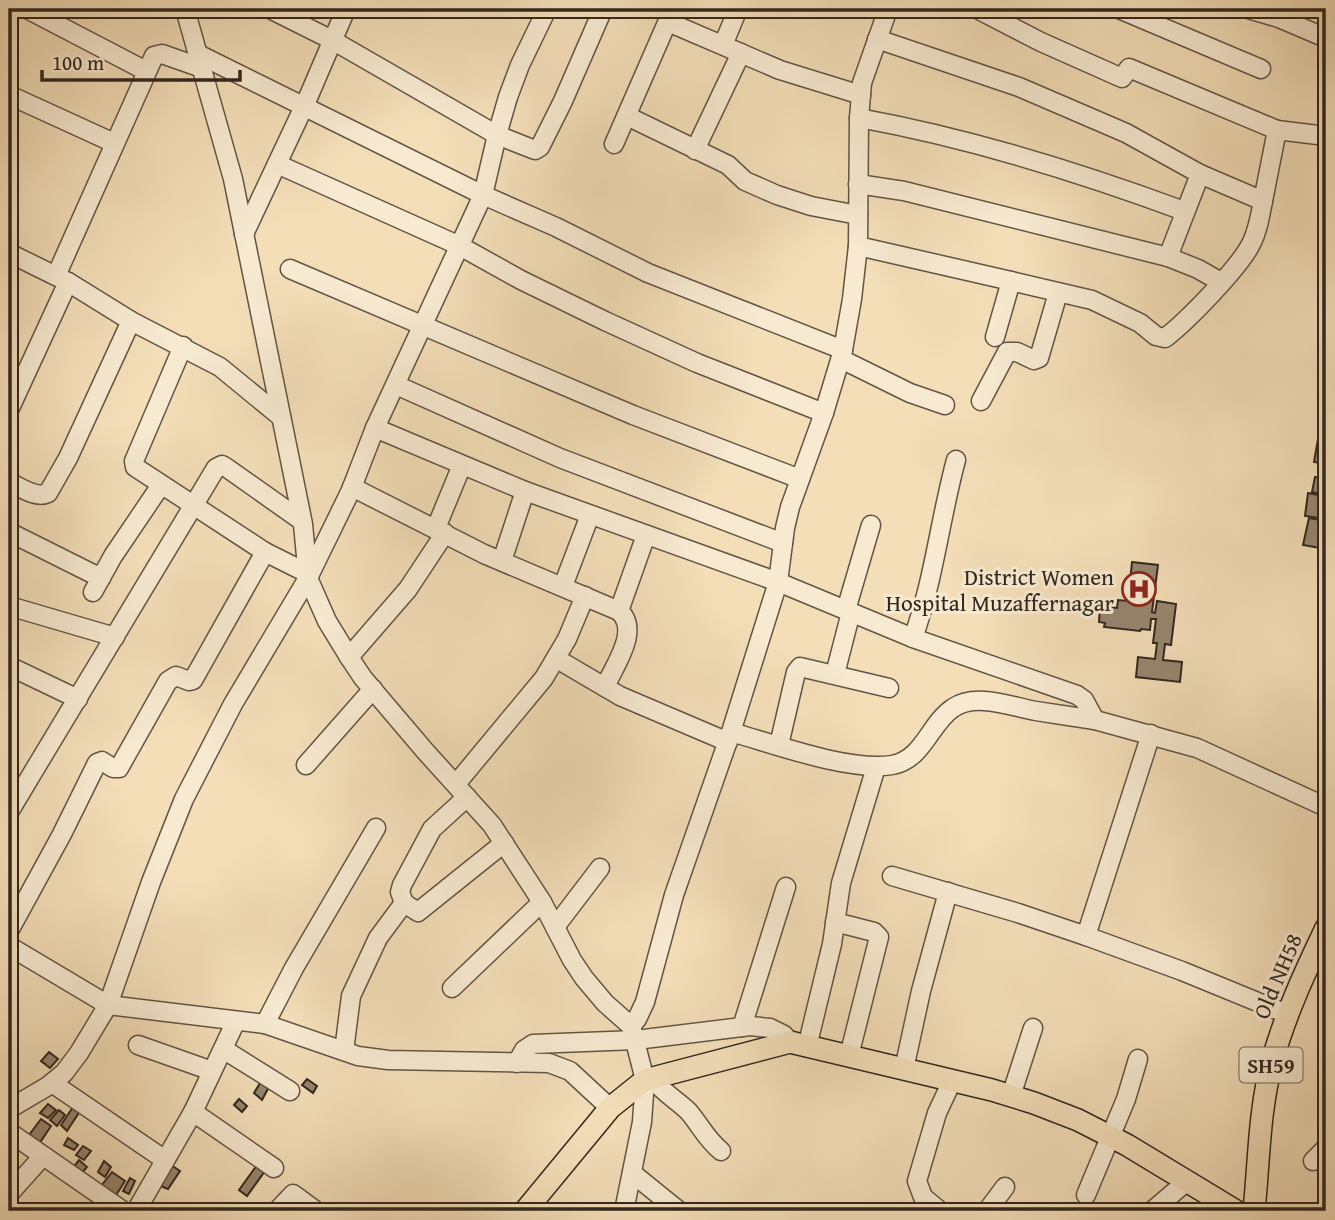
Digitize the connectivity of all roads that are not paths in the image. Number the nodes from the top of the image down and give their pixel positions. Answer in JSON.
{"nodes":[{"id":1,"x":27,"y":9,"type":"edge"},
{"id":2,"x":185,"y":9,"type":"edge"},
{"id":3,"x":270,"y":9,"type":"edge"},
{"id":4,"x":346,"y":9,"type":"edge"},
{"id":5,"x":547,"y":9,"type":"edge"},
{"id":6,"x":603,"y":9,"type":"edge"},
{"id":7,"x":738,"y":9,"type":"edge"},
{"id":8,"x":888,"y":9,"type":"edge"},
{"id":9,"x":977,"y":9,"type":"edge"},
{"id":10,"x":1119,"y":9,"type":"edge"},
{"id":11,"x":1248,"y":9,"type":"edge"},
{"id":12,"x":671,"y":15,"type":"edge"},
{"id":13,"x":1326,"y":38,"type":"edge"},
{"id":14,"x":877,"y":39,"type":"junction"},
{"id":15,"x":332,"y":40,"type":"junction"},
{"id":16,"x":723,"y":45,"type":"junction"},
{"id":17,"x":741,"y":53,"type":"junction"},
{"id":18,"x":200,"y":61,"type":"junction"},
{"id":19,"x":1261,"y":69,"type":"dead end"},
{"id":20,"x":146,"y":71,"type":"junction"},
{"id":21,"x":9,"y":95,"type":"edge"},
{"id":22,"x":861,"y":95,"type":"junction"},
{"id":23,"x":304,"y":106,"type":"junction"},
{"id":24,"x":627,"y":116,"type":"junction"},
{"id":25,"x":859,"y":118,"type":"junction"},
{"id":26,"x":1277,"y":130,"type":"junction"},
{"id":27,"x":497,"y":135,"type":"junction"},
{"id":28,"x":1326,"y":136,"type":"edge"},
{"id":29,"x":114,"y":144,"type":"junction"},
{"id":30,"x":614,"y":144,"type":"dead end"},
{"id":31,"x":695,"y":150,"type":"junction"},
{"id":32,"x":277,"y":164,"type":"junction"},
{"id":33,"x":1200,"y":174,"type":"junction"},
{"id":34,"x":859,"y":184,"type":"junction"},
{"id":35,"x":483,"y":195,"type":"junction"},
{"id":36,"x":1264,"y":201,"type":"junction"},
{"id":37,"x":1184,"y":211,"type":"junction"},
{"id":38,"x":858,"y":215,"type":"junction"},
{"id":39,"x":244,"y":234,"type":"junction"},
{"id":40,"x":460,"y":246,"type":"junction"},
{"id":41,"x":858,"y":246,"type":"junction"},
{"id":42,"x":9,"y":256,"type":"edge"},
{"id":43,"x":1168,"y":257,"type":"junction"},
{"id":44,"x":290,"y":269,"type":"dead end"},
{"id":45,"x":62,"y":279,"type":"junction"},
{"id":46,"x":1012,"y":281,"type":"junction"},
{"id":47,"x":1221,"y":282,"type":"junction"},
{"id":48,"x":1058,"y":293,"type":"junction"},
{"id":49,"x":131,"y":321,"type":"junction"},
{"id":50,"x":424,"y":327,"type":"junction"},
{"id":51,"x":995,"y":337,"type":"dead end"},
{"id":52,"x":183,"y":346,"type":"junction"},
{"id":53,"x":842,"y":354,"type":"junction"},
{"id":54,"x":396,"y":385,"type":"junction"},
{"id":55,"x":981,"y":401,"type":"dead end"},
{"id":56,"x":945,"y":405,"type":"dead end"},
{"id":57,"x":10,"y":408,"type":"edge"},
{"id":58,"x":824,"y":413,"type":"junction"},
{"id":59,"x":281,"y":417,"type":"junction"},
{"id":60,"x":374,"y":428,"type":"junction"},
{"id":61,"x":956,"y":460,"type":"dead end"},
{"id":62,"x":462,"y":465,"type":"junction"},
{"id":63,"x":800,"y":479,"type":"junction"},
{"id":64,"x":9,"y":482,"type":"edge"},
{"id":65,"x":161,"y":485,"type":"junction"},
{"id":66,"x":352,"y":487,"type":"junction"},
{"id":67,"x":525,"y":491,"type":"junction"},
{"id":68,"x":193,"y":505,"type":"junction"},
{"id":69,"x":590,"y":515,"type":"junction"},
{"id":70,"x":302,"y":521,"type":"junction"},
{"id":71,"x":871,"y":525,"type":"dead end"},
{"id":72,"x":441,"y":531,"type":"junction"},
{"id":73,"x":9,"y":532,"type":"edge"},
{"id":74,"x":646,"y":535,"type":"junction"},
{"id":75,"x":783,"y":543,"type":"junction"},
{"id":76,"x":265,"y":552,"type":"junction"},
{"id":77,"x":502,"y":561,"type":"junction"},
{"id":78,"x":307,"y":575,"type":"junction"},
{"id":79,"x":778,"y":582,"type":"junction"},
{"id":80,"x":563,"y":586,"type":"junction"},
{"id":81,"x":586,"y":596,"type":"junction"},
{"id":82,"x":9,"y":606,"type":"edge"},
{"id":83,"x":619,"y":611,"type":"junction"},
{"id":84,"x":849,"y":611,"type":"junction"},
{"id":85,"x":115,"y":637,"type":"junction"},
{"id":86,"x":913,"y":638,"type":"junction"},
{"id":87,"x":349,"y":657,"type":"junction"},
{"id":88,"x":557,"y":659,"type":"junction"},
{"id":89,"x":9,"y":666,"type":"edge"},
{"id":90,"x":835,"y":674,"type":"junction"},
{"id":91,"x":605,"y":687,"type":"junction"},
{"id":92,"x":889,"y":688,"type":"dead end"},
{"id":93,"x":373,"y":689,"type":"junction"},
{"id":94,"x":78,"y":699,"type":"junction"},
{"id":95,"x":1095,"y":719,"type":"junction"},
{"id":96,"x":1151,"y":734,"type":"junction"},
{"id":97,"x":729,"y":737,"type":"junction"},
{"id":98,"x":779,"y":745,"type":"junction"},
{"id":99,"x":306,"y":765,"type":"dead end"},
{"id":100,"x":876,"y":767,"type":"junction"},
{"id":101,"x":462,"y":790,"type":"junction"},
{"id":102,"x":1326,"y":807,"type":"edge"},
{"id":103,"x":10,"y":809,"type":"edge"},
{"id":104,"x":376,"y":828,"type":"dead end"},
{"id":105,"x":504,"y":844,"type":"junction"},
{"id":106,"x":600,"y":868,"type":"dead end"},
{"id":107,"x":892,"y":876,"type":"dead end"},
{"id":108,"x":786,"y":887,"type":"dead end"},
{"id":109,"x":948,"y":892,"type":"junction"},
{"id":110,"x":542,"y":902,"type":"junction"},
{"id":111,"x":404,"y":903,"type":"junction"},
{"id":112,"x":835,"y":922,"type":"junction"},
{"id":113,"x":555,"y":927,"type":"junction"},
{"id":114,"x":1326,"y":928,"type":"edge"},
{"id":115,"x":9,"y":931,"type":"edge"},
{"id":116,"x":1086,"y":936,"type":"junction"},
{"id":117,"x":9,"y":946,"type":"edge"},
{"id":118,"x":1326,"y":958,"type":"edge"},
{"id":119,"x":452,"y":988,"type":"dead end"},
{"id":120,"x":108,"y":1005,"type":"junction"},
{"id":121,"x":1287,"y":1014,"type":"junction"},
{"id":122,"x":236,"y":1021,"type":"junction"},
{"id":123,"x":265,"y":1024,"type":"junction"},
{"id":124,"x":742,"y":1027,"type":"junction"},
{"id":125,"x":1032,"y":1028,"type":"dead end"},
{"id":126,"x":633,"y":1033,"type":"junction"},
{"id":127,"x":799,"y":1044,"type":"junction"},
{"id":128,"x":138,"y":1045,"type":"dead end"},
{"id":129,"x":223,"y":1049,"type":"junction"},
{"id":130,"x":344,"y":1051,"type":"junction"},
{"id":131,"x":849,"y":1056,"type":"junction"},
{"id":132,"x":1138,"y":1059,"type":"dead end"},
{"id":133,"x":517,"y":1063,"type":"junction"},
{"id":134,"x":904,"y":1069,"type":"junction"},
{"id":135,"x":212,"y":1071,"type":"junction"},
{"id":136,"x":649,"y":1079,"type":"junction"},
{"id":137,"x":952,"y":1081,"type":"junction"},
{"id":138,"x":52,"y":1083,"type":"junction"},
{"id":139,"x":290,"y":1091,"type":"dead end"},
{"id":140,"x":1011,"y":1096,"type":"junction"},
{"id":141,"x":610,"y":1108,"type":"junction"},
{"id":142,"x":9,"y":1109,"type":"edge"},
{"id":143,"x":193,"y":1112,"type":"junction"},
{"id":144,"x":9,"y":1132,"type":"edge"},
{"id":145,"x":1110,"y":1136,"type":"junction"},
{"id":146,"x":1326,"y":1148,"type":"edge"},
{"id":147,"x":721,"y":1151,"type":"dead end"},
{"id":148,"x":43,"y":1156,"type":"junction"},
{"id":149,"x":165,"y":1160,"type":"junction"},
{"id":150,"x":1312,"y":1161,"type":"dead end"},
{"id":151,"x":274,"y":1168,"type":"dead end"},
{"id":152,"x":632,"y":1173,"type":"junction"},
{"id":153,"x":1186,"y":1182,"type":"junction"},
{"id":154,"x":1005,"y":1187,"type":"dead end"},
{"id":155,"x":9,"y":1194,"type":"edge"},
{"id":156,"x":1086,"y":1195,"type":"dead end"},
{"id":157,"x":122,"y":1211,"type":"edge"},
{"id":158,"x":136,"y":1211,"type":"edge"},
{"id":159,"x":277,"y":1211,"type":"edge"},
{"id":160,"x":316,"y":1211,"type":"edge"},
{"id":161,"x":525,"y":1211,"type":"edge"},
{"id":162,"x":624,"y":1211,"type":"edge"},
{"id":163,"x":679,"y":1211,"type":"edge"},
{"id":164,"x":940,"y":1211,"type":"edge"},
{"id":165,"x":987,"y":1211,"type":"edge"},
{"id":166,"x":1152,"y":1211,"type":"edge"},
{"id":167,"x":1236,"y":1211,"type":"edge"},
{"id":168,"x":1254,"y":1211,"type":"edge"},
{"id":169,"x":1267,"y":1211,"type":"edge"}],
"edges":[{"from":1,"to":20,"type":"street"},
{"from":2,"to":18,"type":"street"},
{"from":3,"to":15,"type":"street"},
{"from":4,"to":15,"type":"street"},
{"from":5,"to":27,"type":"street"},
{"from":6,"to":27,"type":"street"},
{"from":7,"to":16,"type":"street"},
{"from":8,"to":14,"type":"street"},
{"from":9,"to":26,"type":"street"},
{"from":10,"to":19,"type":"street"},
{"from":11,"to":13,"type":"street"},
{"from":12,"to":16,"type":"street"},
{"from":12,"to":24,"type":"street"},
{"from":14,"to":22,"type":"street"},
{"from":14,"to":33,"type":"street"},
{"from":15,"to":23,"type":"street"},
{"from":15,"to":27,"type":"street"},
{"from":16,"to":17,"type":"street"},
{"from":17,"to":22,"type":"street"},
{"from":17,"to":31,"type":"street"},
{"from":18,"to":20,"type":"street"},
{"from":18,"to":23,"type":"street"},
{"from":18,"to":39,"type":"street"},
{"from":20,"to":29,"type":"street"},
{"from":21,"to":29,"type":"street"},
{"from":22,"to":25,"type":"street"},
{"from":23,"to":32,"type":"street"},
{"from":23,"to":35,"type":"street"},
{"from":24,"to":30,"type":"street"},
{"from":24,"to":31,"type":"street"},
{"from":25,"to":34,"type":"street"},
{"from":25,"to":37,"type":"street"},
{"from":26,"to":28,"type":"street"},
{"from":26,"to":36,"type":"street"},
{"from":27,"to":35,"type":"street"},
{"from":29,"to":45,"type":"street"},
{"from":31,"to":38,"type":"street"},
{"from":32,"to":39,"type":"street"},
{"from":32,"to":40,"type":"street"},
{"from":33,"to":36,"type":"street"},
{"from":33,"to":37,"type":"street"},
{"from":34,"to":38,"type":"street"},
{"from":34,"to":43,"type":"street"},
{"from":35,"to":40,"type":"street"},
{"from":35,"to":53,"type":"street"},
{"from":36,"to":47,"type":"street"},
{"from":37,"to":43,"type":"street"},
{"from":38,"to":41,"type":"street"},
{"from":39,"to":59,"type":"street"},
{"from":40,"to":50,"type":"street"},
{"from":40,"to":58,"type":"street"},
{"from":41,"to":46,"type":"street"},
{"from":41,"to":53,"type":"street"},
{"from":42,"to":45,"type":"street"},
{"from":43,"to":47,"type":"street"},
{"from":44,"to":50,"type":"street"},
{"from":45,"to":49,"type":"street"},
{"from":45,"to":57,"type":"street"},
{"from":46,"to":48,"type":"street"},
{"from":46,"to":51,"type":"street"},
{"from":47,"to":48,"type":"street"},
{"from":48,"to":55,"type":"street"},
{"from":49,"to":52,"type":"street"},
{"from":49,"to":64,"type":"street"},
{"from":50,"to":54,"type":"street"},
{"from":50,"to":63,"type":"street"},
{"from":52,"to":59,"type":"street"},
{"from":52,"to":65,"type":"street"},
{"from":53,"to":56,"type":"street"},
{"from":53,"to":58,"type":"street"},
{"from":54,"to":60,"type":"street"},
{"from":54,"to":75,"type":"street"},
{"from":58,"to":63,"type":"street"},
{"from":59,"to":70,"type":"street"},
{"from":60,"to":62,"type":"street"},
{"from":60,"to":66,"type":"street"},
{"from":61,"to":86,"type":"street"},
{"from":62,"to":67,"type":"street"},
{"from":62,"to":72,"type":"street"},
{"from":63,"to":75,"type":"street"},
{"from":65,"to":68,"type":"street"},
{"from":65,"to":73,"type":"street"},
{"from":66,"to":72,"type":"street"},
{"from":66,"to":78,"type":"street"},
{"from":67,"to":69,"type":"street"},
{"from":67,"to":77,"type":"street"},
{"from":68,"to":70,"type":"street"},
{"from":68,"to":76,"type":"street"},
{"from":68,"to":85,"type":"street"},
{"from":69,"to":74,"type":"street"},
{"from":69,"to":80,"type":"street"},
{"from":70,"to":78,"type":"street"},
{"from":71,"to":84,"type":"street"},
{"from":72,"to":77,"type":"street"},
{"from":72,"to":87,"type":"street"},
{"from":74,"to":79,"type":"street"},
{"from":74,"to":83,"type":"street"},
{"from":75,"to":79,"type":"street"},
{"from":76,"to":78,"type":"street"},
{"from":76,"to":115,"type":"street"},
{"from":77,"to":80,"type":"street"},
{"from":78,"to":87,"type":"street"},
{"from":78,"to":120,"type":"street"},
{"from":79,"to":84,"type":"street"},
{"from":79,"to":97,"type":"street"},
{"from":80,"to":81,"type":"street"},
{"from":81,"to":83,"type":"street"},
{"from":81,"to":88,"type":"street"},
{"from":82,"to":85,"type":"street"},
{"from":83,"to":91,"type":"street"},
{"from":84,"to":86,"type":"street"},
{"from":84,"to":90,"type":"street"},
{"from":85,"to":94,"type":"street"},
{"from":86,"to":95,"type":"street"},
{"from":87,"to":93,"type":"street"},
{"from":88,"to":91,"type":"street"},
{"from":88,"to":101,"type":"street"},
{"from":89,"to":94,"type":"street"},
{"from":90,"to":92,"type":"street"},
{"from":90,"to":98,"type":"street"},
{"from":91,"to":97,"type":"street"},
{"from":93,"to":99,"type":"street"},
{"from":93,"to":101,"type":"street"},
{"from":94,"to":103,"type":"street"},
{"from":95,"to":96,"type":"street"},
{"from":95,"to":100,"type":"street"},
{"from":96,"to":102,"type":"street"},
{"from":96,"to":116,"type":"street"},
{"from":97,"to":98,"type":"street"},
{"from":97,"to":126,"type":"street"},
{"from":98,"to":100,"type":"street"},
{"from":100,"to":112,"type":"street"},
{"from":101,"to":105,"type":"street"},
{"from":101,"to":111,"type":"street"},
{"from":104,"to":123,"type":"street"},
{"from":105,"to":110,"type":"street"},
{"from":105,"to":111,"type":"street"},
{"from":106,"to":113,"type":"street"},
{"from":107,"to":109,"type":"street"},
{"from":108,"to":124,"type":"street"},
{"from":109,"to":116,"type":"street"},
{"from":109,"to":134,"type":"street"},
{"from":110,"to":113,"type":"street"},
{"from":110,"to":119,"type":"street"},
{"from":111,"to":130,"type":"street"},
{"from":112,"to":127,"type":"street"},
{"from":112,"to":131,"type":"street"},
{"from":113,"to":126,"type":"street"},
{"from":114,"to":121,"type":"main road","name":"Old NH58","number":"SH59"},
{"from":116,"to":121,"type":"street"},
{"from":117,"to":120,"type":"street"},
{"from":118,"to":169,"type":"main road","name":"Old NH58","number":"SH59"},
{"from":120,"to":122,"type":"street"},
{"from":120,"to":138,"type":"street"},
{"from":121,"to":168,"type":"main road","name":"Old NH58","number":"SH59"},
{"from":122,"to":123,"type":"street"},
{"from":122,"to":129,"type":"street"},
{"from":123,"to":130,"type":"street"},
{"from":124,"to":126,"type":"street"},
{"from":124,"to":127,"type":"street"},
{"from":125,"to":140,"type":"street"},
{"from":126,"to":133,"type":"street"},
{"from":126,"to":136,"type":"street"},
{"from":127,"to":131,"type":"main road"},
{"from":127,"to":136,"type":"main road"},
{"from":128,"to":135,"type":"street"},
{"from":129,"to":135,"type":"street"},
{"from":129,"to":139,"type":"street"},
{"from":130,"to":133,"type":"street"},
{"from":131,"to":134,"type":"main road"},
{"from":132,"to":145,"type":"street"},
{"from":133,"to":141,"type":"street"},
{"from":134,"to":137,"type":"main road"},
{"from":135,"to":143,"type":"street"},
{"from":136,"to":141,"type":"main road"},
{"from":136,"to":147,"type":"street"},
{"from":136,"to":152,"type":"street"},
{"from":137,"to":140,"type":"main road"},
{"from":137,"to":164,"type":"street"},
{"from":138,"to":142,"type":"street"},
{"from":138,"to":149,"type":"street"},
{"from":140,"to":145,"type":"main road"},
{"from":141,"to":161,"type":"main road"},
{"from":143,"to":149,"type":"street"},
{"from":143,"to":151,"type":"street"},
{"from":144,"to":148,"type":"street"},
{"from":145,"to":153,"type":"main road"},
{"from":145,"to":156,"type":"street"},
{"from":146,"to":150,"type":"street"},
{"from":148,"to":155,"type":"street"},
{"from":148,"to":157,"type":"street"},
{"from":149,"to":158,"type":"street"},
{"from":152,"to":162,"type":"street"},
{"from":152,"to":163,"type":"street"},
{"from":153,"to":166,"type":"street"},
{"from":153,"to":167,"type":"main road"},
{"from":154,"to":165,"type":"street"},
{"from":159,"to":160,"type":"street"}]}
